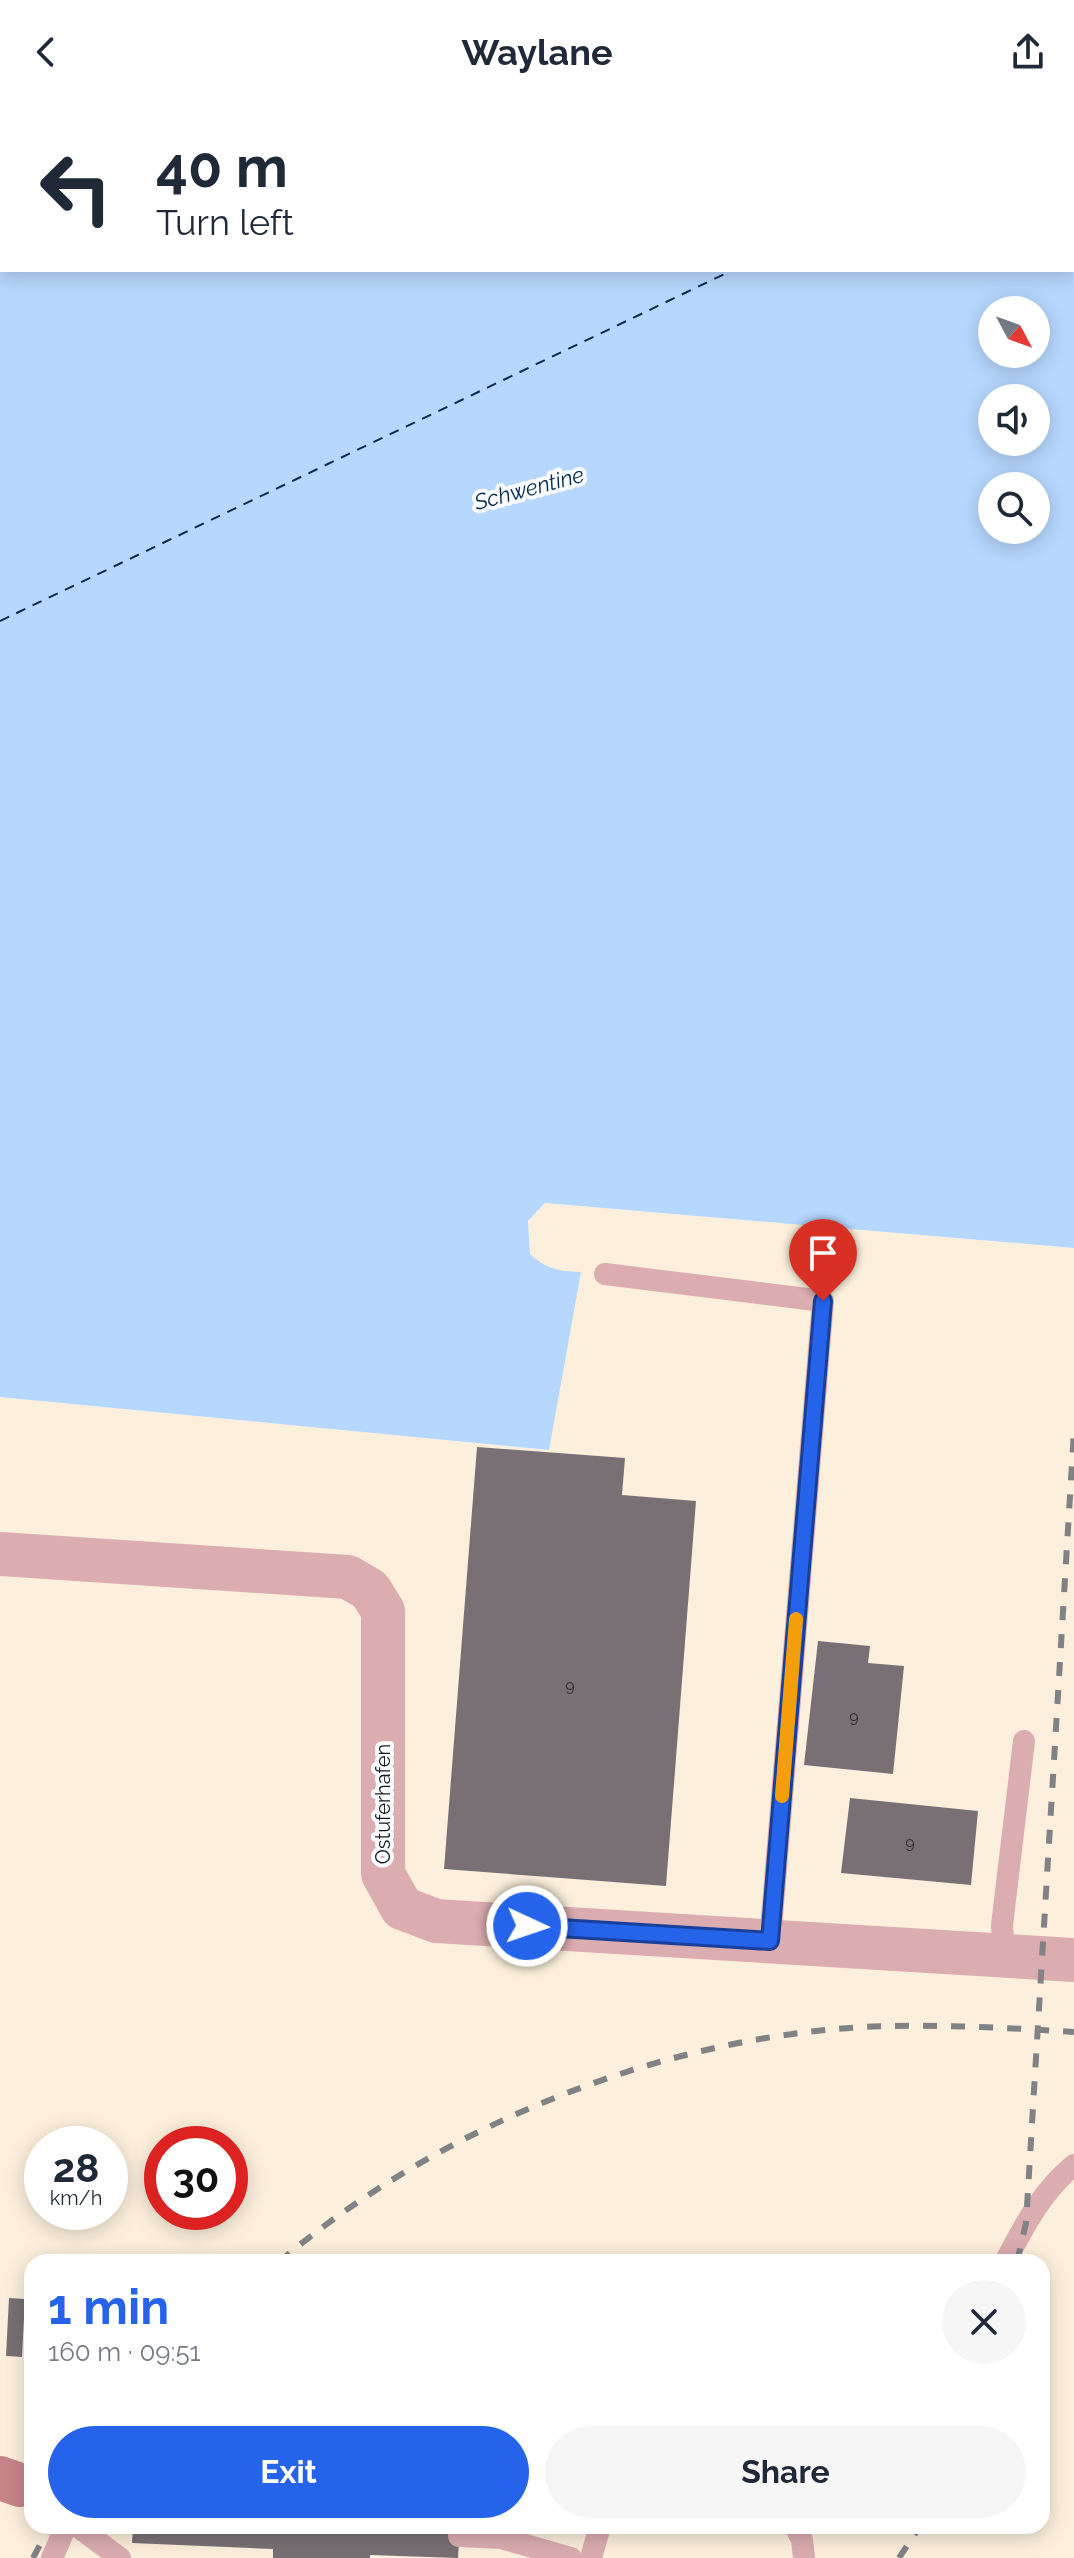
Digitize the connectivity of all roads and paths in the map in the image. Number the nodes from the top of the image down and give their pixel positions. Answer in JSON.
{"nodes":[{"id":1,"x":605,"y":1274,"type":"dead end"},
{"id":2,"x":0,"y":1554,"type":"edge"},
{"id":3,"x":1024,"y":1741,"type":"dead end"},
{"id":4,"x":770,"y":1941,"type":"junction"},
{"id":5,"x":1004,"y":1956,"type":"junction"},
{"id":6,"x":1074,"y":1960,"type":"edge"},
{"id":7,"x":1074,"y":2165,"type":"edge"},
{"id":8,"x":1009,"y":2254,"type":"edge"},
{"id":9,"x":66,"y":2534,"type":"edge"},
{"id":10,"x":76,"y":2534,"type":"edge"},
{"id":11,"x":83,"y":2534,"type":"edge"},
{"id":12,"x":598,"y":2534,"type":"edge"},
{"id":13,"x":799,"y":2534,"type":"edge"},
{"id":14,"x":459,"y":2536,"type":"dead end"},
{"id":15,"x":52,"y":2558,"type":"edge"},
{"id":16,"x":92,"y":2558,"type":"edge"},
{"id":17,"x":120,"y":2558,"type":"edge"},
{"id":18,"x":571,"y":2558,"type":"edge"},
{"id":19,"x":591,"y":2558,"type":"edge"},
{"id":20,"x":804,"y":2558,"type":"edge"}],
"edges":[{"from":1,"to":4,"type":"lane"},
{"from":2,"to":4,"type":"street","name":"Ostuferhafen"},
{"from":3,"to":5,"type":"lane"},
{"from":4,"to":5,"type":"street","name":"Ostuferhafen"},
{"from":5,"to":6,"type":"street","name":"Ostuferhafen"},
{"from":7,"to":8,"type":"lane"},
{"from":9,"to":15,"type":"lane"},
{"from":10,"to":16,"type":"lane"},
{"from":11,"to":17,"type":"lane"},
{"from":12,"to":19,"type":"lane"},
{"from":13,"to":20,"type":"lane"},
{"from":14,"to":18,"type":"lane"}]}
